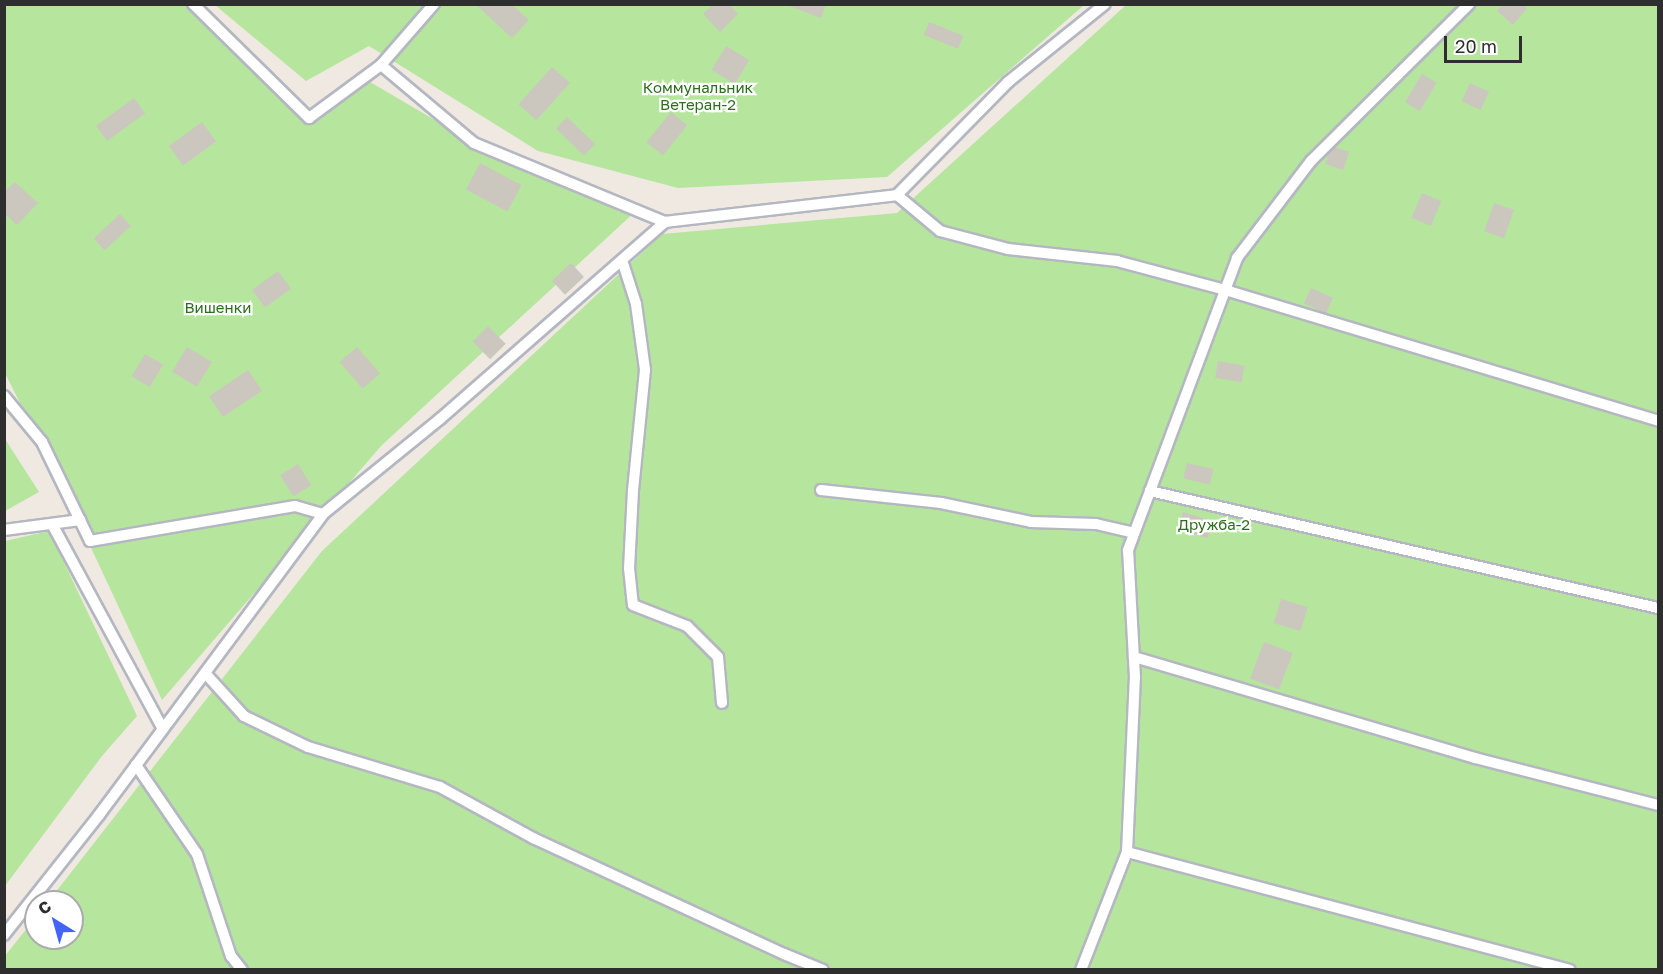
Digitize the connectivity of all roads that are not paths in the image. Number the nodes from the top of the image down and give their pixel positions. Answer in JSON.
{"nodes":[{"id":1,"x":193,"y":4,"type":"edge"},
{"id":2,"x":434,"y":4,"type":"edge"},
{"id":3,"x":1105,"y":4,"type":"edge"},
{"id":4,"x":1469,"y":4,"type":"edge"},
{"id":5,"x":381,"y":65,"type":"junction"},
{"id":6,"x":897,"y":195,"type":"junction"},
{"id":7,"x":664,"y":222,"type":"junction"},
{"id":8,"x":622,"y":260,"type":"junction"},
{"id":9,"x":1225,"y":290,"type":"junction"},
{"id":10,"x":4,"y":396,"type":"edge"},
{"id":11,"x":1659,"y":421,"type":"edge"},
{"id":12,"x":821,"y":490,"type":"dead end"},
{"id":13,"x":1150,"y":491,"type":"junction"},
{"id":14,"x":323,"y":514,"type":"junction"},
{"id":15,"x":80,"y":520,"type":"junction"},
{"id":16,"x":52,"y":524,"type":"junction"},
{"id":17,"x":4,"y":530,"type":"edge"},
{"id":18,"x":1134,"y":533,"type":"junction"},
{"id":19,"x":1659,"y":608,"type":"edge"},
{"id":20,"x":1134,"y":657,"type":"junction"},
{"id":21,"x":205,"y":673,"type":"junction"},
{"id":22,"x":722,"y":703,"type":"dead end"},
{"id":23,"x":163,"y":729,"type":"junction"},
{"id":24,"x":136,"y":765,"type":"junction"},
{"id":25,"x":1659,"y":805,"type":"edge"},
{"id":26,"x":1127,"y":852,"type":"junction"},
{"id":27,"x":9,"y":922,"type":"edge"},
{"id":28,"x":4,"y":935,"type":"edge"},
{"id":29,"x":242,"y":969,"type":"edge"},
{"id":30,"x":823,"y":969,"type":"edge"},
{"id":31,"x":1081,"y":969,"type":"edge"},
{"id":32,"x":1570,"y":969,"type":"edge"}],
"edges":[{"from":1,"to":5,"type":"lane"},
{"from":2,"to":5,"type":"lane"},
{"from":3,"to":6,"type":"lane"},
{"from":4,"to":9,"type":"lane"},
{"from":5,"to":7,"type":"lane"},
{"from":6,"to":7,"type":"lane"},
{"from":6,"to":9,"type":"lane"},
{"from":7,"to":8,"type":"lane"},
{"from":8,"to":14,"type":"lane"},
{"from":8,"to":22,"type":"lane"},
{"from":9,"to":11,"type":"lane"},
{"from":9,"to":13,"type":"lane"},
{"from":10,"to":15,"type":"lane"},
{"from":12,"to":18,"type":"lane"},
{"from":13,"to":18,"type":"lane"},
{"from":13,"to":19,"type":"lane"},
{"from":14,"to":15,"type":"lane"},
{"from":14,"to":21,"type":"lane"},
{"from":15,"to":16,"type":"lane"},
{"from":16,"to":17,"type":"lane"},
{"from":16,"to":23,"type":"lane"},
{"from":18,"to":20,"type":"lane"},
{"from":20,"to":25,"type":"lane"},
{"from":20,"to":26,"type":"lane"},
{"from":21,"to":23,"type":"lane"},
{"from":21,"to":30,"type":"lane"},
{"from":23,"to":24,"type":"lane"},
{"from":24,"to":27,"type":"lane"},
{"from":24,"to":29,"type":"lane"},
{"from":26,"to":31,"type":"lane"},
{"from":26,"to":32,"type":"lane"},
{"from":27,"to":28,"type":"lane"}]}
